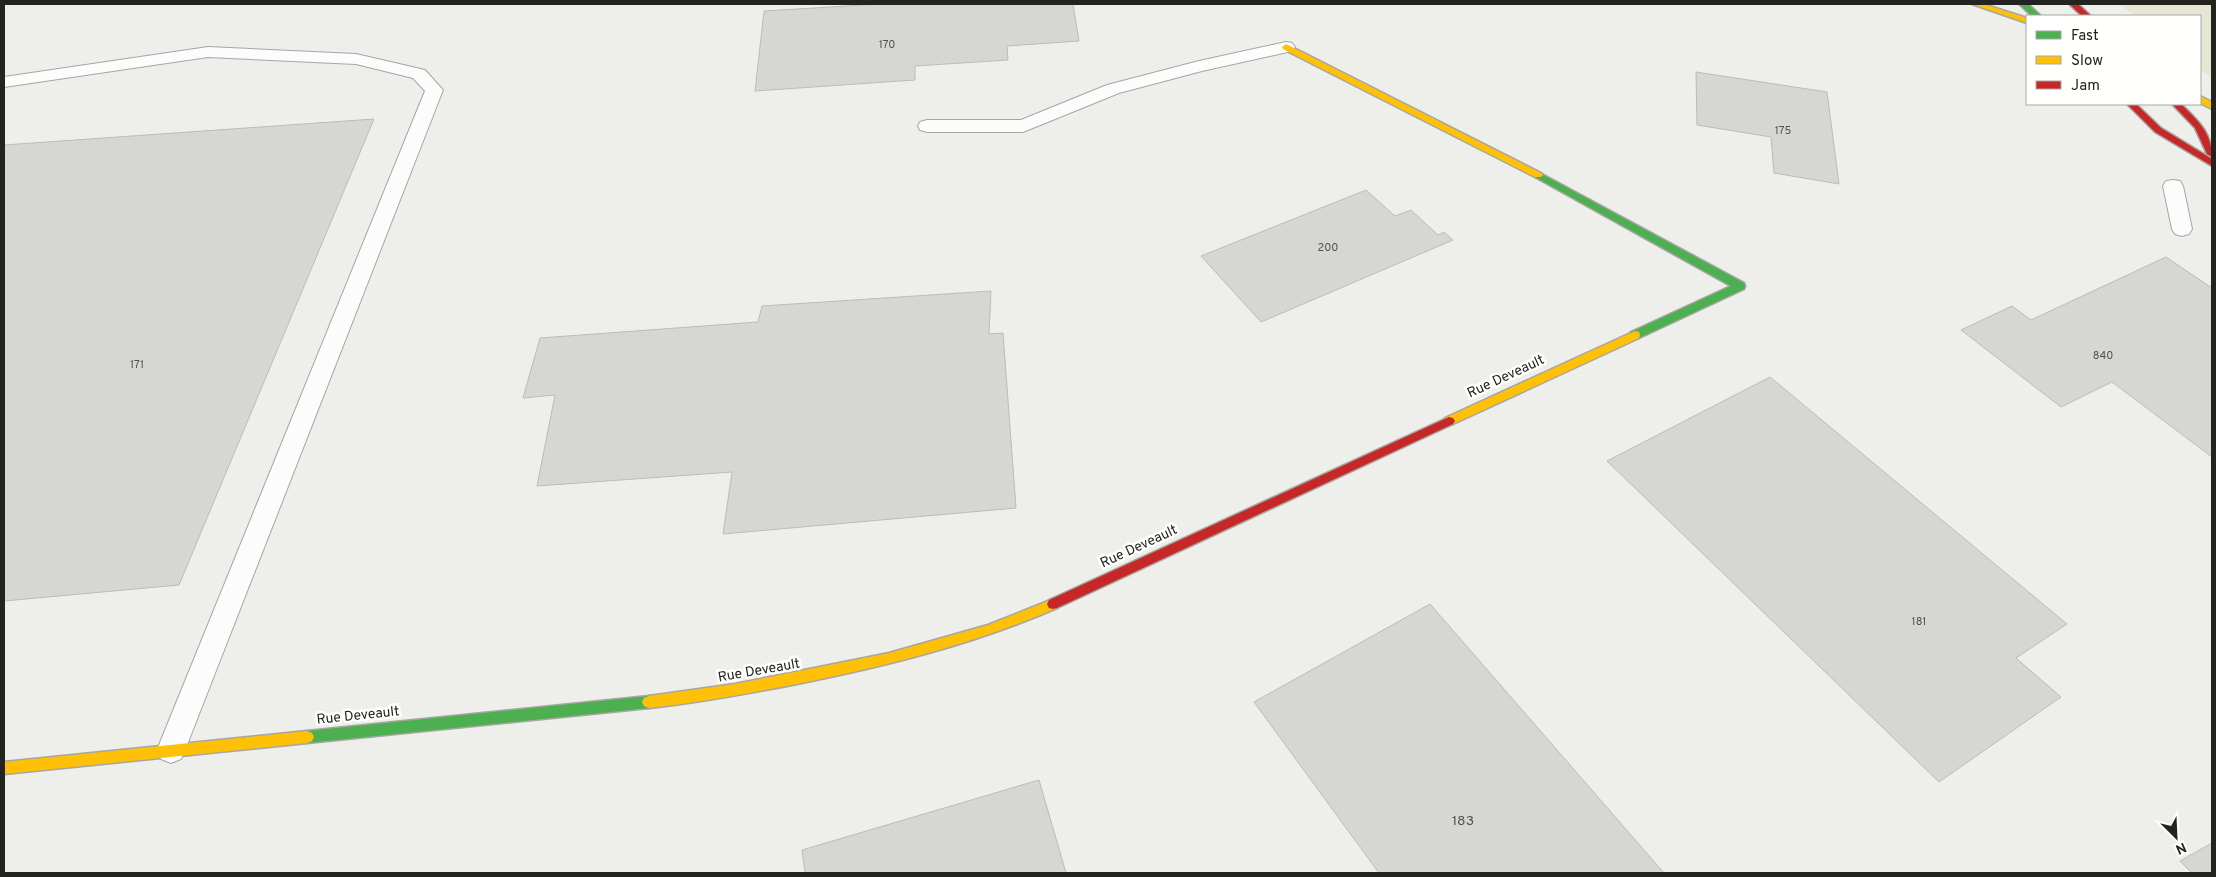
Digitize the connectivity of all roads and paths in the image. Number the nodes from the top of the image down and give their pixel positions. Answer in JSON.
{"nodes":[{"id":1,"x":1976,"y":4,"type":"edge"},
{"id":2,"x":2023,"y":4,"type":"edge"},
{"id":3,"x":2073,"y":4,"type":"edge"},
{"id":4,"x":2035,"y":15,"type":"edge"},
{"id":5,"x":2086,"y":15,"type":"edge"},
{"id":6,"x":2026,"y":21,"type":"edge"},
{"id":7,"x":1286,"y":47,"type":"joint"},
{"id":8,"x":4,"y":82,"type":"edge"},
{"id":9,"x":2201,"y":100,"type":"edge"},
{"id":10,"x":2132,"y":105,"type":"edge"},
{"id":11,"x":2177,"y":105,"type":"edge"},
{"id":12,"x":2212,"y":106,"type":"edge"},
{"id":13,"x":927,"y":126,"type":"dead end"},
{"id":14,"x":2212,"y":154,"type":"edge"},
{"id":15,"x":2212,"y":163,"type":"edge"},
{"id":16,"x":2173,"y":186,"type":"dead end"},
{"id":17,"x":2182,"y":229,"type":"dead end"},
{"id":18,"x":171,"y":750,"type":"junction"},
{"id":19,"x":4,"y":768,"type":"edge"}],
"edges":[{"from":1,"to":6,"type":"main road"},
{"from":2,"to":4,"type":"main road"},
{"from":3,"to":5,"type":"main road"},
{"from":7,"to":13,"type":"lane"},
{"from":7,"to":18,"type":"main road","name":"Rue Deveault"},
{"from":8,"to":18,"type":"lane"},
{"from":9,"to":12,"type":"main road"},
{"from":10,"to":15,"type":"main road"},
{"from":11,"to":14,"type":"main road"},
{"from":16,"to":17,"type":"lane"},
{"from":18,"to":19,"type":"main road","name":"Rue Deveault"}]}
